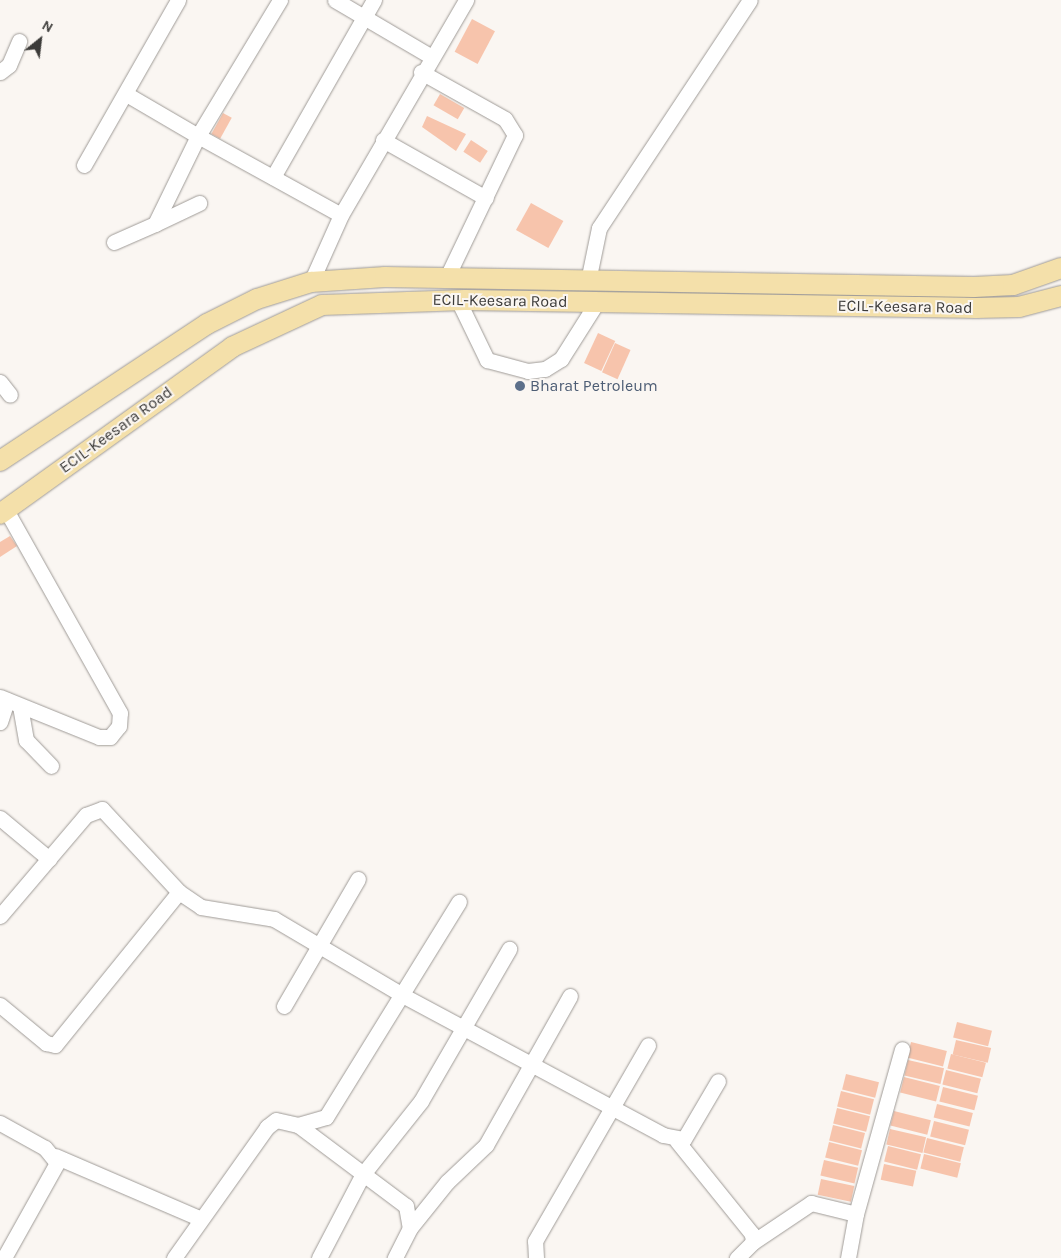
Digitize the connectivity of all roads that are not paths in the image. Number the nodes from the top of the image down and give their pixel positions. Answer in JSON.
{"nodes":[{"id":1,"x":178,"y":0,"type":"edge"},
{"id":2,"x":280,"y":0,"type":"edge"},
{"id":3,"x":335,"y":0,"type":"edge"},
{"id":4,"x":374,"y":0,"type":"edge"},
{"id":5,"x":466,"y":0,"type":"edge"},
{"id":6,"x":750,"y":0,"type":"edge"},
{"id":7,"x":364,"y":17,"type":"junction"},
{"id":8,"x":19,"y":41,"type":"dead end"},
{"id":9,"x":430,"y":56,"type":"junction"},
{"id":10,"x":0,"y":72,"type":"edge"},
{"id":11,"x":421,"y":72,"type":"junction"},
{"id":12,"x":126,"y":94,"type":"junction"},
{"id":13,"x":198,"y":136,"type":"junction"},
{"id":14,"x":383,"y":140,"type":"junction"},
{"id":15,"x":84,"y":165,"type":"dead end"},
{"id":16,"x":273,"y":178,"type":"junction"},
{"id":17,"x":486,"y":198,"type":"junction"},
{"id":18,"x":199,"y":203,"type":"dead end"},
{"id":19,"x":341,"y":215,"type":"junction"},
{"id":20,"x":155,"y":224,"type":"junction"},
{"id":21,"x":114,"y":242,"type":"dead end"},
{"id":22,"x":1061,"y":268,"type":"edge"},
{"id":23,"x":446,"y":279,"type":"junction"},
{"id":24,"x":311,"y":282,"type":"junction"},
{"id":25,"x":588,"y":282,"type":"junction"},
{"id":26,"x":1061,"y":296,"type":"edge"},
{"id":27,"x":458,"y":300,"type":"junction"},
{"id":28,"x":597,"y":302,"type":"junction"},
{"id":29,"x":0,"y":382,"type":"edge"},
{"id":30,"x":10,"y":395,"type":"dead end"},
{"id":31,"x":0,"y":461,"type":"edge"},
{"id":32,"x":3,"y":512,"type":"edge"},
{"id":33,"x":9,"y":701,"type":"edge"},
{"id":34,"x":0,"y":722,"type":"edge"},
{"id":35,"x":51,"y":766,"type":"dead end"},
{"id":36,"x":2,"y":822,"type":"edge"},
{"id":37,"x":49,"y":859,"type":"junction"},
{"id":38,"x":358,"y":879,"type":"dead end"},
{"id":39,"x":179,"y":892,"type":"junction"},
{"id":40,"x":460,"y":902,"type":"dead end"},
{"id":41,"x":0,"y":916,"type":"edge"},
{"id":42,"x":320,"y":947,"type":"junction"},
{"id":43,"x":509,"y":948,"type":"dead end"},
{"id":44,"x":404,"y":996,"type":"junction"},
{"id":45,"x":570,"y":996,"type":"dead end"},
{"id":46,"x":0,"y":1005,"type":"edge"},
{"id":47,"x":284,"y":1006,"type":"dead end"},
{"id":48,"x":465,"y":1028,"type":"junction"},
{"id":49,"x":648,"y":1045,"type":"dead end"},
{"id":50,"x":902,"y":1049,"type":"dead end"},
{"id":51,"x":532,"y":1064,"type":"junction"},
{"id":52,"x":718,"y":1081,"type":"dead end"},
{"id":53,"x":613,"y":1108,"type":"junction"},
{"id":54,"x":0,"y":1123,"type":"edge"},
{"id":55,"x":298,"y":1124,"type":"junction"},
{"id":56,"x":677,"y":1141,"type":"junction"},
{"id":57,"x":55,"y":1156,"type":"junction"},
{"id":58,"x":363,"y":1174,"type":"junction"},
{"id":59,"x":856,"y":1214,"type":"junction"},
{"id":60,"x":201,"y":1219,"type":"junction"},
{"id":61,"x":410,"y":1228,"type":"junction"},
{"id":62,"x":753,"y":1242,"type":"junction"},
{"id":63,"x":4,"y":1258,"type":"edge"},
{"id":64,"x":174,"y":1258,"type":"edge"},
{"id":65,"x":319,"y":1258,"type":"edge"},
{"id":66,"x":395,"y":1258,"type":"edge"},
{"id":67,"x":536,"y":1258,"type":"edge"},
{"id":68,"x":737,"y":1258,"type":"edge"},
{"id":69,"x":848,"y":1258,"type":"edge"}],
"edges":[{"from":1,"to":12,"type":"street"},
{"from":2,"to":13,"type":"street"},
{"from":3,"to":7,"type":"street"},
{"from":4,"to":7,"type":"street"},
{"from":5,"to":9,"type":"street"},
{"from":6,"to":25,"type":"street"},
{"from":7,"to":9,"type":"street"},
{"from":7,"to":16,"type":"street"},
{"from":8,"to":10,"type":"street"},
{"from":9,"to":11,"type":"street"},
{"from":11,"to":14,"type":"street"},
{"from":11,"to":17,"type":"street"},
{"from":12,"to":13,"type":"street"},
{"from":12,"to":15,"type":"street"},
{"from":13,"to":16,"type":"street"},
{"from":13,"to":20,"type":"street"},
{"from":14,"to":17,"type":"street"},
{"from":14,"to":19,"type":"street"},
{"from":16,"to":19,"type":"street"},
{"from":17,"to":23,"type":"street"},
{"from":18,"to":20,"type":"street"},
{"from":19,"to":24,"type":"street"},
{"from":20,"to":21,"type":"street"},
{"from":22,"to":25,"type":"main road","name":"ECIL-Keesara Road"},
{"from":23,"to":24,"type":"main road","name":"ECIL-Keesara Road"},
{"from":23,"to":25,"type":"main road","name":"ECIL-Keesara Road"},
{"from":23,"to":27,"type":"main road"},
{"from":24,"to":31,"type":"main road","name":"ECIL-Keesara Road"},
{"from":26,"to":28,"type":"main road","name":"ECIL-Keesara Road"},
{"from":27,"to":28,"type":"main road","name":"ECIL-Keesara Road"},
{"from":27,"to":28,"type":"street"},
{"from":27,"to":32,"type":"main road","name":"ECIL-Keesara Road"},
{"from":29,"to":30,"type":"street"},
{"from":32,"to":33,"type":"street"},
{"from":33,"to":34,"type":"street"},
{"from":33,"to":35,"type":"street"},
{"from":36,"to":37,"type":"street"},
{"from":37,"to":39,"type":"street"},
{"from":37,"to":41,"type":"street"},
{"from":38,"to":42,"type":"street"},
{"from":39,"to":42,"type":"street"},
{"from":39,"to":46,"type":"street"},
{"from":40,"to":44,"type":"street"},
{"from":42,"to":44,"type":"street"},
{"from":42,"to":47,"type":"street"},
{"from":43,"to":48,"type":"street"},
{"from":44,"to":48,"type":"street"},
{"from":44,"to":55,"type":"street"},
{"from":45,"to":51,"type":"street"},
{"from":48,"to":51,"type":"street"},
{"from":48,"to":58,"type":"street"},
{"from":49,"to":53,"type":"street"},
{"from":50,"to":59,"type":"street"},
{"from":51,"to":53,"type":"street"},
{"from":51,"to":61,"type":"street"},
{"from":52,"to":56,"type":"street"},
{"from":53,"to":56,"type":"street"},
{"from":53,"to":67,"type":"street"},
{"from":54,"to":57,"type":"street"},
{"from":55,"to":58,"type":"street"},
{"from":55,"to":60,"type":"street"},
{"from":56,"to":62,"type":"street"},
{"from":57,"to":60,"type":"street"},
{"from":57,"to":63,"type":"street"},
{"from":58,"to":61,"type":"street"},
{"from":58,"to":65,"type":"street"},
{"from":59,"to":62,"type":"street"},
{"from":59,"to":69,"type":"street"},
{"from":60,"to":64,"type":"street"},
{"from":61,"to":66,"type":"street"},
{"from":62,"to":68,"type":"street"}]}
